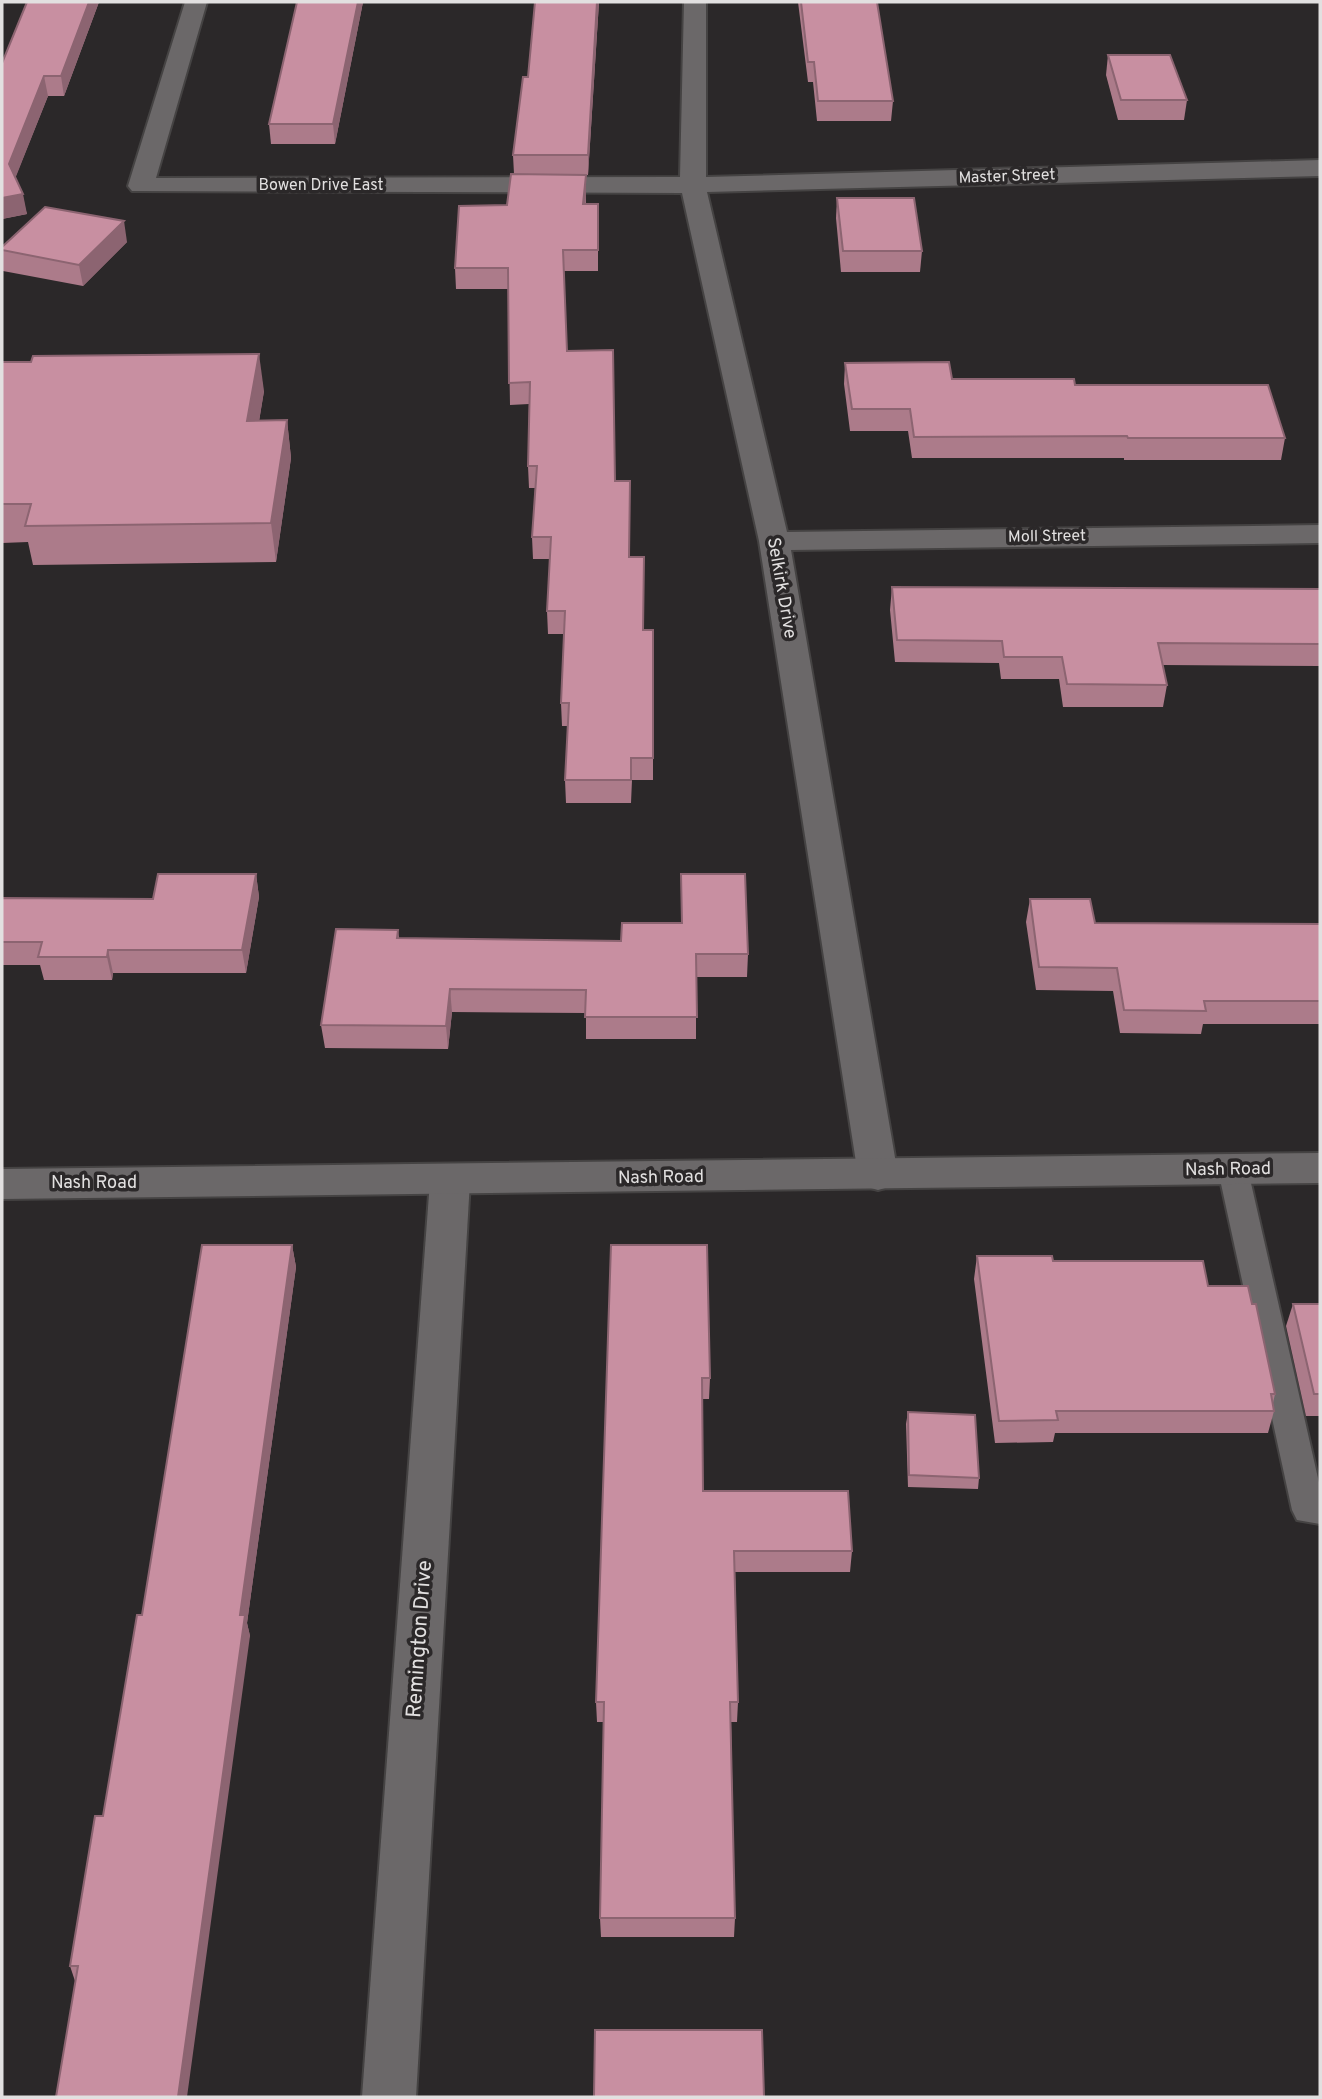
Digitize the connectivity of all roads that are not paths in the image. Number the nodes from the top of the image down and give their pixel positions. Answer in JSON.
{"nodes":[{"id":1,"x":196,"y":2,"type":"edge"},
{"id":2,"x":695,"y":2,"type":"edge"},
{"id":3,"x":1320,"y":168,"type":"edge"},
{"id":4,"x":693,"y":185,"type":"junction"},
{"id":5,"x":1320,"y":534,"type":"edge"},
{"id":6,"x":774,"y":541,"type":"junction"},
{"id":7,"x":1320,"y":1168,"type":"edge"},
{"id":8,"x":1233,"y":1170,"type":"junction"},
{"id":9,"x":878,"y":1175,"type":"junction"},
{"id":10,"x":450,"y":1181,"type":"junction"},
{"id":11,"x":2,"y":1184,"type":"edge"},
{"id":12,"x":1320,"y":1510,"type":"edge"},
{"id":13,"x":389,"y":2097,"type":"edge"}],
"edges":[{"from":1,"to":4,"type":"street","name":"Bowen Drive East"},
{"from":2,"to":4,"type":"street","name":"Selkirk Drive"},
{"from":3,"to":4,"type":"street","name":"Master Street"},
{"from":4,"to":6,"type":"street","name":"Selkirk Drive"},
{"from":5,"to":6,"type":"street","name":"Moll Street"},
{"from":6,"to":9,"type":"street","name":"Selkirk Drive"},
{"from":7,"to":8,"type":"street","name":"Nash Road"},
{"from":8,"to":9,"type":"street","name":"Nash Road"},
{"from":8,"to":12,"type":"lane"},
{"from":9,"to":10,"type":"street","name":"Nash Road"},
{"from":10,"to":11,"type":"street","name":"Nash Road"},
{"from":10,"to":13,"type":"street","name":"Remington Drive"}]}
